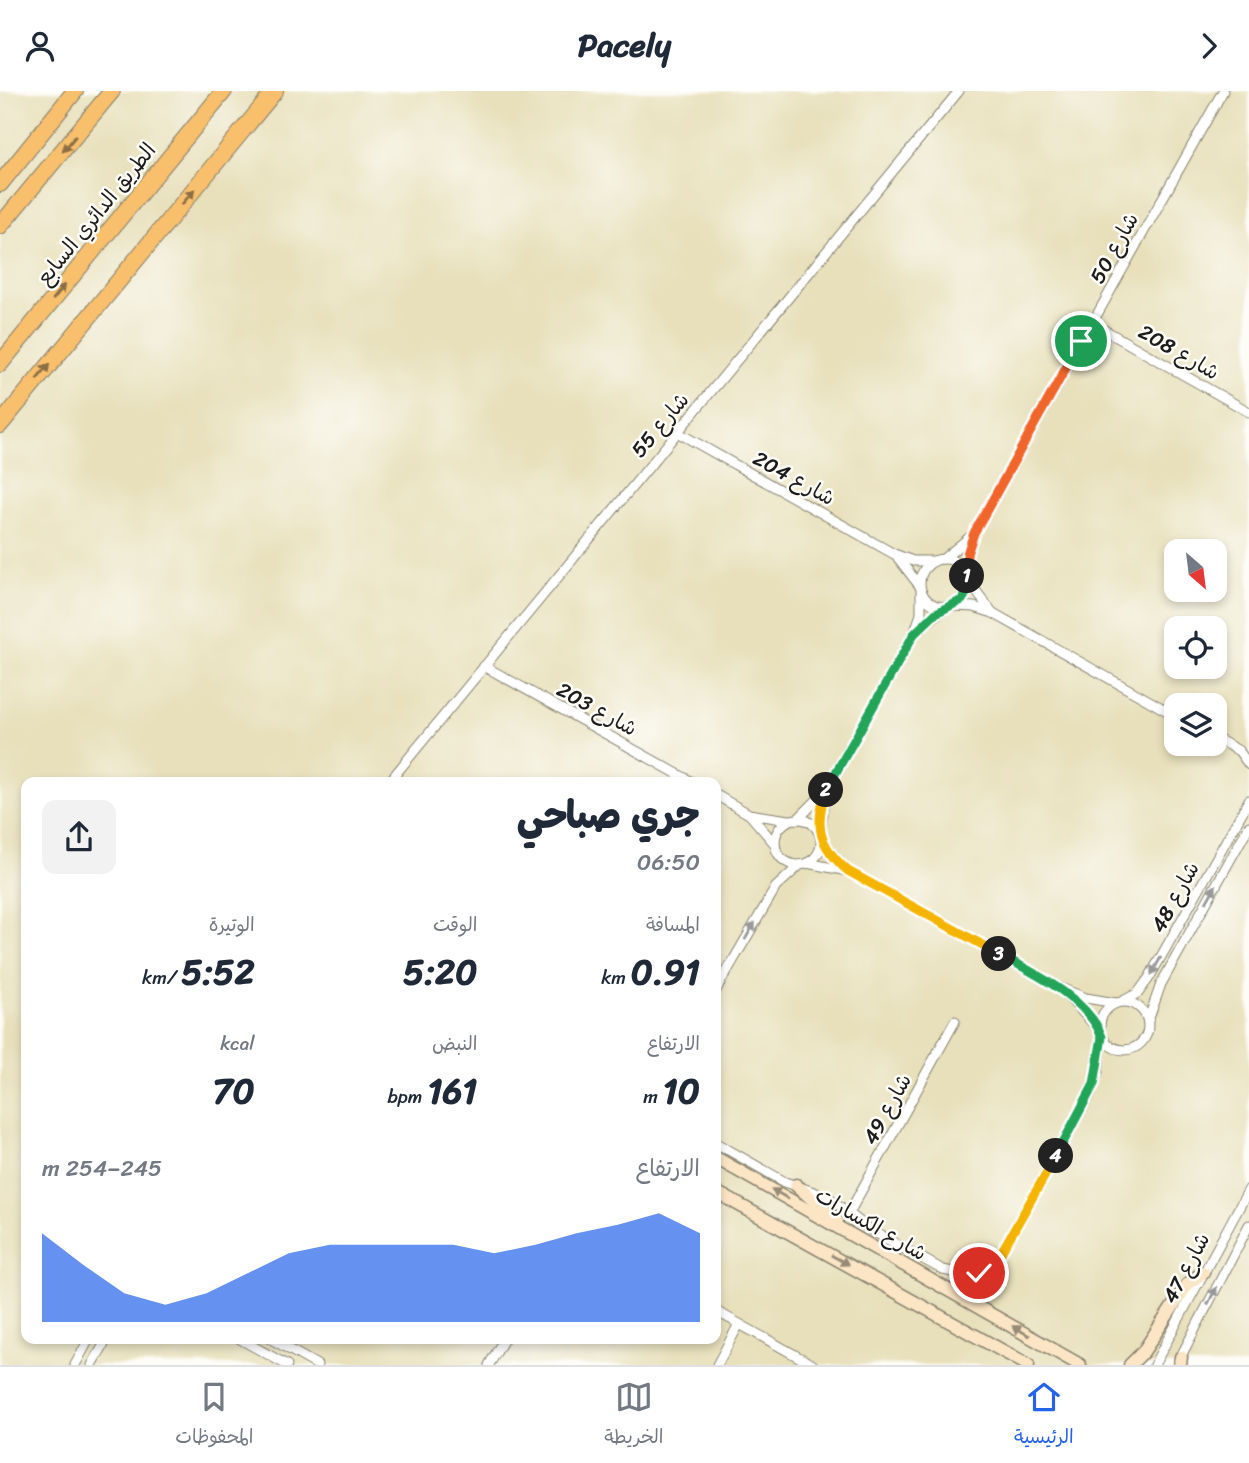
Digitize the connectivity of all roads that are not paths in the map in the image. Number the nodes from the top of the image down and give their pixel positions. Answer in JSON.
{"nodes":[{"id":1,"x":75,"y":91,"type":"edge"},
{"id":2,"x":112,"y":91,"type":"edge"},
{"id":3,"x":224,"y":91,"type":"edge"},
{"id":4,"x":275,"y":91,"type":"edge"},
{"id":5,"x":959,"y":91,"type":"edge"},
{"id":6,"x":1223,"y":91,"type":"edge"},
{"id":7,"x":0,"y":184,"type":"edge"},
{"id":8,"x":0,"y":226,"type":"edge"},
{"id":9,"x":1092,"y":323,"type":"junction"},
{"id":10,"x":0,"y":364,"type":"edge"},
{"id":11,"x":1249,"y":412,"type":"edge"},
{"id":12,"x":0,"y":425,"type":"edge"},
{"id":13,"x":677,"y":432,"type":"junction"},
{"id":14,"x":974,"y":533,"type":"junction"},
{"id":15,"x":894,"y":554,"type":"junction"},
{"id":16,"x":938,"y":560,"type":"junction"},
{"id":17,"x":968,"y":579,"type":"junction"},
{"id":18,"x":920,"y":589,"type":"junction"},
{"id":19,"x":949,"y":607,"type":"junction"},
{"id":20,"x":993,"y":613,"type":"junction"},
{"id":21,"x":914,"y":634,"type":"junction"},
{"id":22,"x":484,"y":666,"type":"junction"},
{"id":23,"x":1164,"y":709,"type":"edge"},
{"id":24,"x":1227,"y":743,"type":"edge"},
{"id":25,"x":1244,"y":751,"type":"edge"},
{"id":26,"x":1249,"y":765,"type":"edge"},
{"id":27,"x":393,"y":777,"type":"edge"},
{"id":28,"x":683,"y":777,"type":"edge"},
{"id":29,"x":825,"y":792,"type":"junction"},
{"id":30,"x":721,"y":798,"type":"edge"},
{"id":31,"x":1249,"y":800,"type":"edge"},
{"id":32,"x":749,"y":814,"type":"junction"},
{"id":33,"x":795,"y":819,"type":"junction"},
{"id":34,"x":1249,"y":826,"type":"edge"},
{"id":35,"x":821,"y":837,"type":"junction"},
{"id":36,"x":775,"y":844,"type":"junction"},
{"id":37,"x":803,"y":864,"type":"junction"},
{"id":38,"x":848,"y":871,"type":"junction"},
{"id":39,"x":721,"y":981,"type":"edge"},
{"id":40,"x":1058,"y":987,"type":"junction"},
{"id":41,"x":1118,"y":1003,"type":"junction"},
{"id":42,"x":954,"y":1021,"type":"dead end"},
{"id":43,"x":1148,"y":1021,"type":"junction"},
{"id":44,"x":1101,"y":1034,"type":"junction"},
{"id":45,"x":721,"y":1146,"type":"edge"},
{"id":46,"x":721,"y":1161,"type":"edge"},
{"id":47,"x":796,"y":1185,"type":"junction"},
{"id":48,"x":1249,"y":1189,"type":"edge"},
{"id":49,"x":721,"y":1195,"type":"edge"},
{"id":50,"x":849,"y":1213,"type":"junction"},
{"id":51,"x":1249,"y":1224,"type":"edge"},
{"id":52,"x":852,"y":1235,"type":"junction"},
{"id":53,"x":1203,"y":1272,"type":"junction"},
{"id":54,"x":721,"y":1314,"type":"edge"},
{"id":55,"x":739,"y":1324,"type":"junction"},
{"id":56,"x":86,"y":1344,"type":"edge"},
{"id":57,"x":104,"y":1344,"type":"edge"},
{"id":58,"x":248,"y":1344,"type":"edge"},
{"id":59,"x":280,"y":1344,"type":"edge"},
{"id":60,"x":500,"y":1344,"type":"edge"},
{"id":61,"x":1179,"y":1362,"type":"edge"},
{"id":62,"x":282,"y":1364,"type":"edge"},
{"id":63,"x":75,"y":1365,"type":"edge"},
{"id":64,"x":92,"y":1365,"type":"edge"},
{"id":65,"x":317,"y":1365,"type":"edge"},
{"id":66,"x":489,"y":1365,"type":"edge"},
{"id":67,"x":717,"y":1365,"type":"edge"},
{"id":68,"x":813,"y":1365,"type":"edge"},
{"id":69,"x":1028,"y":1365,"type":"edge"},
{"id":70,"x":1080,"y":1365,"type":"edge"},
{"id":71,"x":1130,"y":1365,"type":"edge"},
{"id":72,"x":1154,"y":1365,"type":"edge"}],
"edges":[{"from":1,"to":7,"type":"highway"},
{"from":2,"to":8,"type":"highway","one_way":true},
{"from":10,"to":3,"type":"highway","name":"الطريق الدائري السابع","one_way":true},
{"from":12,"to":4,"type":"highway","one_way":true},
{"from":5,"to":13,"type":"street","name":"شارع 55"},
{"from":6,"to":9,"type":"street","name":"شارع 50"},
{"from":9,"to":11,"type":"street","name":"شارع 208"},
{"from":9,"to":14,"type":"street","name":"شارع 50"},
{"from":13,"to":15,"type":"street","name":"شارع 204"},
{"from":13,"to":22,"type":"street","name":"شارع 55"},
{"from":14,"to":16,"type":"street","name":"شارع 50"},
{"from":14,"to":17,"type":"street","name":"شارع 50"},
{"from":15,"to":16,"type":"street","name":"شارع 204"},
{"from":15,"to":18,"type":"street","name":"شارع 204"},
{"from":16,"to":17,"type":"street"},
{"from":16,"to":18,"type":"street"},
{"from":17,"to":19,"type":"street"},
{"from":17,"to":20,"type":"street"},
{"from":18,"to":19,"type":"street"},
{"from":18,"to":21,"type":"street"},
{"from":19,"to":20,"type":"street"},
{"from":19,"to":21,"type":"street"},
{"from":20,"to":23,"type":"street"},
{"from":21,"to":29,"type":"street"},
{"from":22,"to":27,"type":"street","name":"شارع 55"},
{"from":22,"to":28,"type":"street","name":"شارع 203"},
{"from":24,"to":25,"type":"street"},
{"from":25,"to":26,"type":"street"},
{"from":29,"to":33,"type":"street"},
{"from":29,"to":35,"type":"street"},
{"from":30,"to":32,"type":"street"},
{"from":31,"to":41,"type":"street","name":"شارع 48","one_way":true},
{"from":32,"to":33,"type":"street"},
{"from":32,"to":36,"type":"street"},
{"from":33,"to":35,"type":"street"},
{"from":33,"to":36,"type":"street"},
{"from":43,"to":34,"type":"street","name":"شارع 48","one_way":true},
{"from":35,"to":37,"type":"street"},
{"from":35,"to":38,"type":"street"},
{"from":36,"to":37,"type":"street"},
{"from":37,"to":38,"type":"street"},
{"from":39,"to":37,"type":"street","one_way":true},
{"from":38,"to":40,"type":"street"},
{"from":40,"to":41,"type":"street"},
{"from":40,"to":44,"type":"street"},
{"from":41,"to":43,"type":"street"},
{"from":41,"to":44,"type":"street"},
{"from":42,"to":50,"type":"street","name":"شارع 49"},
{"from":43,"to":44,"type":"street"},
{"from":44,"to":50,"type":"street","name":"شارع الكسارات"},
{"from":45,"to":47,"type":"street","name":"شارع الكسارات"},
{"from":52,"to":46,"type":"street","name":"شارع الكسارات","one_way":true},
{"from":47,"to":50,"type":"street","name":"شارع الكسارات"},
{"from":47,"to":52,"type":"street"},
{"from":48,"to":53,"type":"street","name":"شارع 47"},
{"from":49,"to":69,"type":"street","one_way":true},
{"from":61,"to":51,"type":"street","name":"شارع 47","one_way":true},
{"from":70,"to":52,"type":"street","name":"شارع الكسارات","one_way":true},
{"from":53,"to":71,"type":"street"},
{"from":53,"to":72,"type":"street","name":"شارع 47"},
{"from":54,"to":55,"type":"street"},
{"from":55,"to":67,"type":"street"},
{"from":55,"to":68,"type":"street"},
{"from":56,"to":63,"type":"street"},
{"from":57,"to":64,"type":"street"},
{"from":58,"to":62,"type":"street"},
{"from":59,"to":65,"type":"street"},
{"from":60,"to":66,"type":"street"}]}
